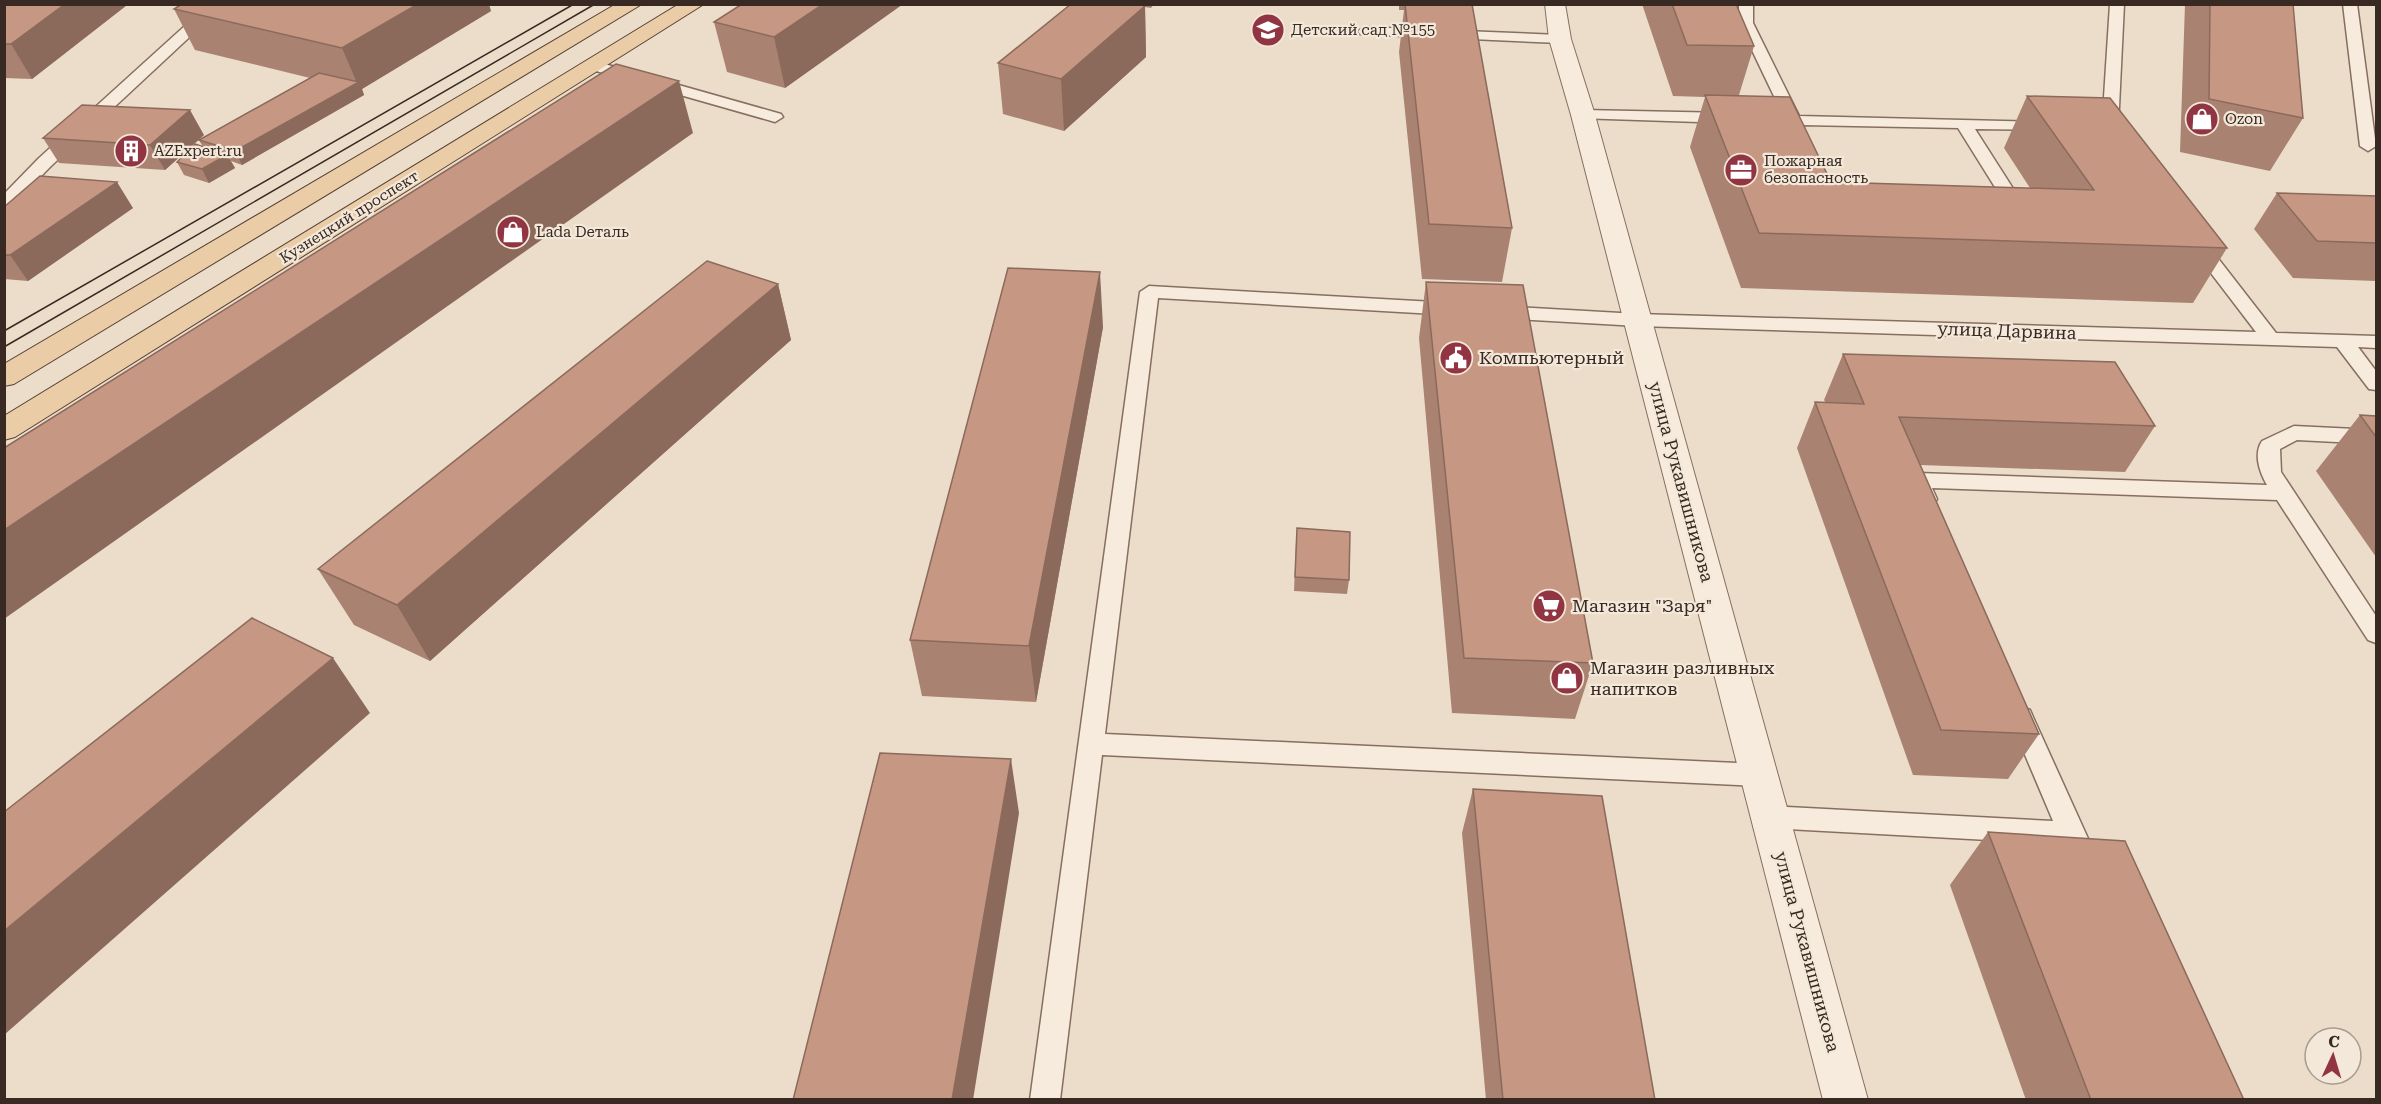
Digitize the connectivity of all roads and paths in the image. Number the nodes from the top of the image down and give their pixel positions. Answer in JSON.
{"nodes":[{"id":1,"x":218,"y":4,"type":"edge"},
{"id":2,"x":632,"y":4,"type":"edge"},
{"id":3,"x":694,"y":4,"type":"edge"},
{"id":4,"x":1555,"y":4,"type":"edge"},
{"id":5,"x":1746,"y":4,"type":"edge"},
{"id":6,"x":2117,"y":4,"type":"edge"},
{"id":7,"x":2350,"y":4,"type":"edge"},
{"id":8,"x":1365,"y":31,"type":"dead end"},
{"id":9,"x":1560,"y":39,"type":"junction"},
{"id":10,"x":594,"y":66,"type":"junction"},
{"id":11,"x":1583,"y":115,"type":"junction"},
{"id":12,"x":775,"y":117,"type":"dead end"},
{"id":13,"x":1793,"y":120,"type":"junction"},
{"id":14,"x":1963,"y":123,"type":"junction"},
{"id":15,"x":2063,"y":125,"type":"edge"},
{"id":16,"x":1803,"y":141,"type":"edge"},
{"id":17,"x":2122,"y":144,"type":"edge"},
{"id":18,"x":2368,"y":146,"type":"dead end"},
{"id":19,"x":4,"y":204,"type":"edge"},
{"id":20,"x":2186,"y":228,"type":"edge"},
{"id":21,"x":2029,"y":229,"type":"edge"},
{"id":22,"x":1638,"y":320,"type":"junction"},
{"id":23,"x":2271,"y":339,"type":"junction"},
{"id":24,"x":2343,"y":341,"type":"junction"},
{"id":25,"x":2376,"y":342,"type":"edge"},
{"id":26,"x":4,"y":377,"type":"edge"},
{"id":27,"x":2376,"y":384,"type":"edge"},
{"id":28,"x":4,"y":430,"type":"edge"},
{"id":29,"x":2376,"y":437,"type":"edge"},
{"id":30,"x":2285,"y":493,"type":"junction"},
{"id":31,"x":1936,"y":523,"type":"edge"},
{"id":32,"x":2376,"y":634,"type":"edge"},
{"id":33,"x":2011,"y":694,"type":"edge"},
{"id":34,"x":1090,"y":744,"type":"junction"},
{"id":35,"x":1759,"y":775,"type":"junction"},
{"id":36,"x":1770,"y":817,"type":"junction"},
{"id":37,"x":2072,"y":833,"type":"junction"},
{"id":38,"x":2095,"y":887,"type":"edge"},
{"id":39,"x":1045,"y":1100,"type":"edge"},
{"id":40,"x":1846,"y":1100,"type":"edge"}],
"edges":[{"from":1,"to":19,"type":"lane"},
{"from":2,"to":26,"type":"main road"},
{"from":3,"to":10,"type":"main road","name":"Кузнецкий проспект"},
{"from":4,"to":9,"type":"street","name":"улица Рукавишникова"},
{"from":5,"to":13,"type":"lane"},
{"from":6,"to":17,"type":"lane"},
{"from":7,"to":18,"type":"lane"},
{"from":8,"to":9,"type":"lane"},
{"from":9,"to":11,"type":"street","name":"улица Рукавишникова"},
{"from":10,"to":12,"type":"lane"},
{"from":10,"to":28,"type":"main road","name":"Кузнецкий проспект"},
{"from":11,"to":13,"type":"lane"},
{"from":11,"to":22,"type":"street","name":"улица Рукавишникова"},
{"from":13,"to":14,"type":"lane"},
{"from":13,"to":16,"type":"lane"},
{"from":14,"to":15,"type":"lane"},
{"from":14,"to":21,"type":"lane"},
{"from":20,"to":23,"type":"lane"},
{"from":22,"to":23,"type":"lane","name":"улица Дарвина"},
{"from":22,"to":34,"type":"lane","name":"улица Дарвина"},
{"from":22,"to":35,"type":"street","name":"улица Рукавишникова"},
{"from":23,"to":24,"type":"lane","name":"улица Дарвина"},
{"from":24,"to":25,"type":"lane","name":"улица Дарвина"},
{"from":24,"to":27,"type":"lane"},
{"from":29,"to":30,"type":"lane"},
{"from":30,"to":31,"type":"lane"},
{"from":30,"to":32,"type":"lane"},
{"from":33,"to":37,"type":"lane"},
{"from":34,"to":35,"type":"lane"},
{"from":34,"to":39,"type":"lane"},
{"from":35,"to":36,"type":"street","name":"улица Рукавишникова"},
{"from":36,"to":37,"type":"lane"},
{"from":36,"to":40,"type":"street","name":"улица Рукавишникова"},
{"from":37,"to":38,"type":"lane"}]}
